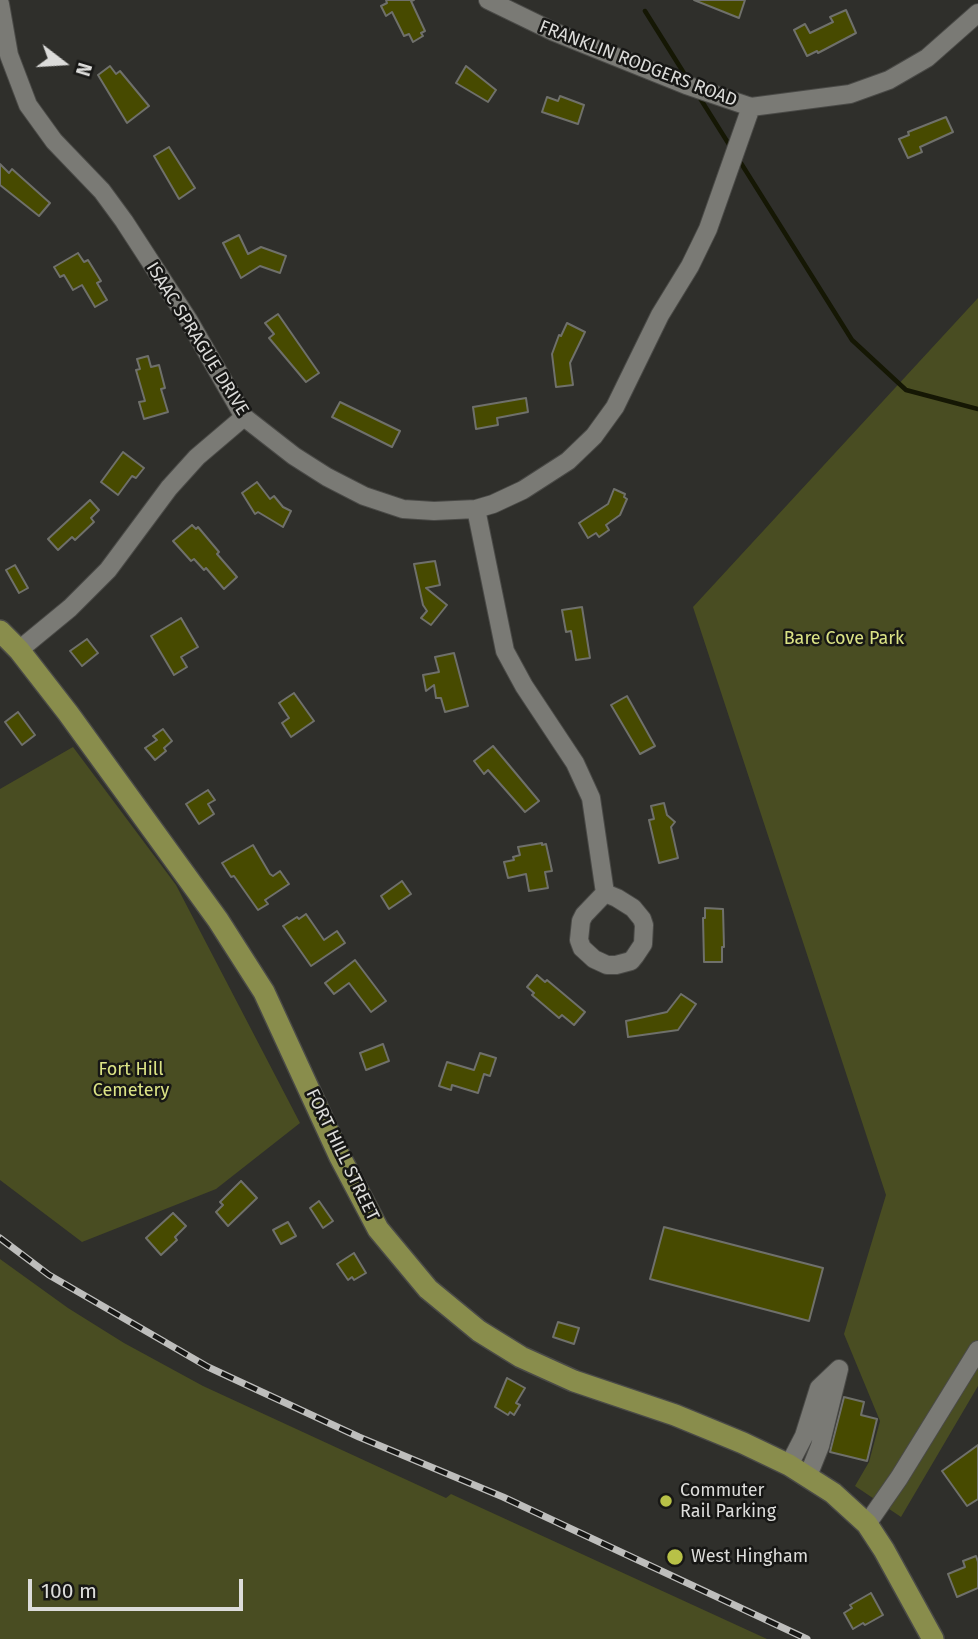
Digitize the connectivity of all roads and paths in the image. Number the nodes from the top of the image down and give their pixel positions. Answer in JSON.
{"nodes":[{"id":1,"x":488,"y":0,"type":"edge"},
{"id":2,"x":0,"y":4,"type":"edge"},
{"id":3,"x":978,"y":13,"type":"edge"},
{"id":4,"x":751,"y":107,"type":"junction"},
{"id":5,"x":244,"y":417,"type":"junction"},
{"id":6,"x":476,"y":509,"type":"junction"},
{"id":7,"x":0,"y":631,"type":"edge"},
{"id":8,"x":19,"y":650,"type":"junction"},
{"id":9,"x":605,"y":893,"type":"dead end"},
{"id":10,"x":978,"y":1350,"type":"edge"},
{"id":11,"x":789,"y":1465,"type":"junction"},
{"id":12,"x":808,"y":1476,"type":"junction"},
{"id":13,"x":867,"y":1524,"type":"junction"},
{"id":14,"x":933,"y":1639,"type":"edge"}],
"edges":[{"from":1,"to":4,"type":"street","name":"FRANKLIN RODGERS ROAD"},
{"from":2,"to":5,"type":"street","name":"ISAAC SPRAGUE DRIVE"},
{"from":3,"to":4,"type":"street","name":"FRANKLIN RODGERS ROAD"},
{"from":4,"to":6,"type":"street","name":"ISAAC SPRAGUE DRIVE"},
{"from":5,"to":6,"type":"street","name":"ISAAC SPRAGUE DRIVE"},
{"from":5,"to":8,"type":"street"},
{"from":6,"to":9,"type":"street"},
{"from":7,"to":8,"type":"main road","name":"FORT HILL STREET"},
{"from":8,"to":11,"type":"main road","name":"FORT HILL STREET"},
{"from":10,"to":13,"type":"street"},
{"from":11,"to":12,"type":"main road","name":"FORT HILL STREET"},
{"from":11,"to":12,"type":"street"},
{"from":12,"to":13,"type":"main road","name":"FORT HILL STREET"},
{"from":13,"to":14,"type":"main road","name":"FORT HILL STREET"}]}
